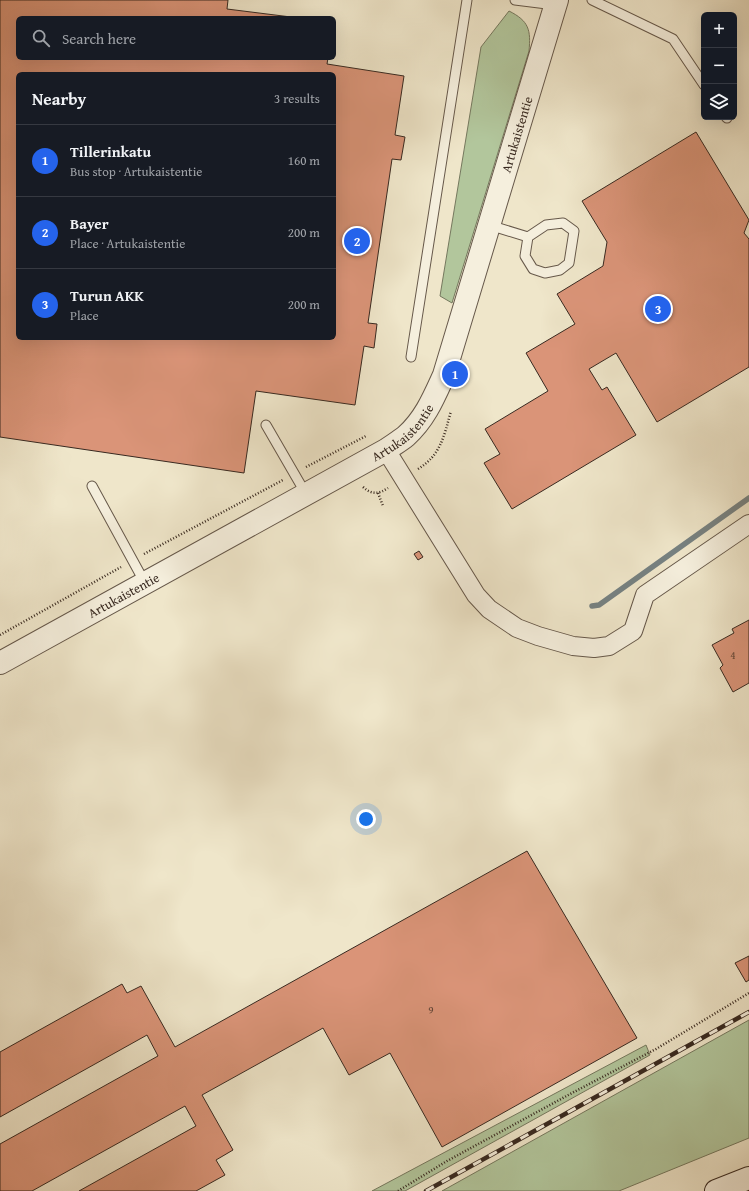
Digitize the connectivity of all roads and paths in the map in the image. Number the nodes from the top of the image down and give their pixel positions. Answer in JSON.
{"nodes":[{"id":1,"x":468,"y":0,"type":"edge"},
{"id":2,"x":515,"y":0,"type":"edge"},
{"id":3,"x":592,"y":0,"type":"edge"},
{"id":4,"x":556,"y":3,"type":"edge"},
{"id":5,"x":701,"y":80,"type":"edge"},
{"id":6,"x":489,"y":225,"type":"junction"},
{"id":7,"x":528,"y":237,"type":"junction"},
{"id":8,"x":411,"y":356,"type":"dead end"},
{"id":9,"x":266,"y":425,"type":"dead end"},
{"id":10,"x":371,"y":433,"type":"dead end"},
{"id":11,"x":386,"y":450,"type":"junction"},
{"id":12,"x":430,"y":462,"type":"dead end"},
{"id":13,"x":421,"y":468,"type":"dead end"},
{"id":14,"x":294,"y":474,"type":"junction"},
{"id":15,"x":358,"y":482,"type":"dead end"},
{"id":16,"x":92,"y":486,"type":"dead end"},
{"id":17,"x":385,"y":490,"type":"dead end"},
{"id":18,"x":378,"y":493,"type":"junction"},
{"id":19,"x":306,"y":494,"type":"junction"},
{"id":20,"x":383,"y":506,"type":"dead end"},
{"id":21,"x":749,"y":524,"type":"edge"},
{"id":22,"x":133,"y":561,"type":"junction"},
{"id":23,"x":145,"y":583,"type":"junction"},
{"id":24,"x":0,"y":636,"type":"edge"},
{"id":25,"x":0,"y":663,"type":"edge"},
{"id":26,"x":749,"y":993,"type":"edge"},
{"id":27,"x":398,"y":1191,"type":"edge"}],
"edges":[{"from":1,"to":8,"type":"lane"},
{"from":2,"to":4,"type":"lane"},
{"from":3,"to":5,"type":"lane"},
{"from":4,"to":6,"type":"street","name":"Artukaistentie"},
{"from":6,"to":7,"type":"lane"},
{"from":6,"to":11,"type":"street","name":"Artukaistentie"},
{"from":7,"to":7,"type":"lane"},
{"from":9,"to":14,"type":"lane"},
{"from":10,"to":14,"type":"path"},
{"from":11,"to":19,"type":"street","name":"Artukaistentie"},
{"from":11,"to":21,"type":"street"},
{"from":12,"to":13,"type":"path"},
{"from":14,"to":19,"type":"lane"},
{"from":14,"to":22,"type":"path"},
{"from":15,"to":18,"type":"path"},
{"from":16,"to":22,"type":"lane"},
{"from":17,"to":18,"type":"path"},
{"from":18,"to":20,"type":"path"},
{"from":19,"to":23,"type":"street","name":"Artukaistentie"},
{"from":22,"to":23,"type":"lane"},
{"from":22,"to":24,"type":"path"},
{"from":23,"to":25,"type":"street","name":"Artukaistentie"},
{"from":26,"to":27,"type":"path"}]}
